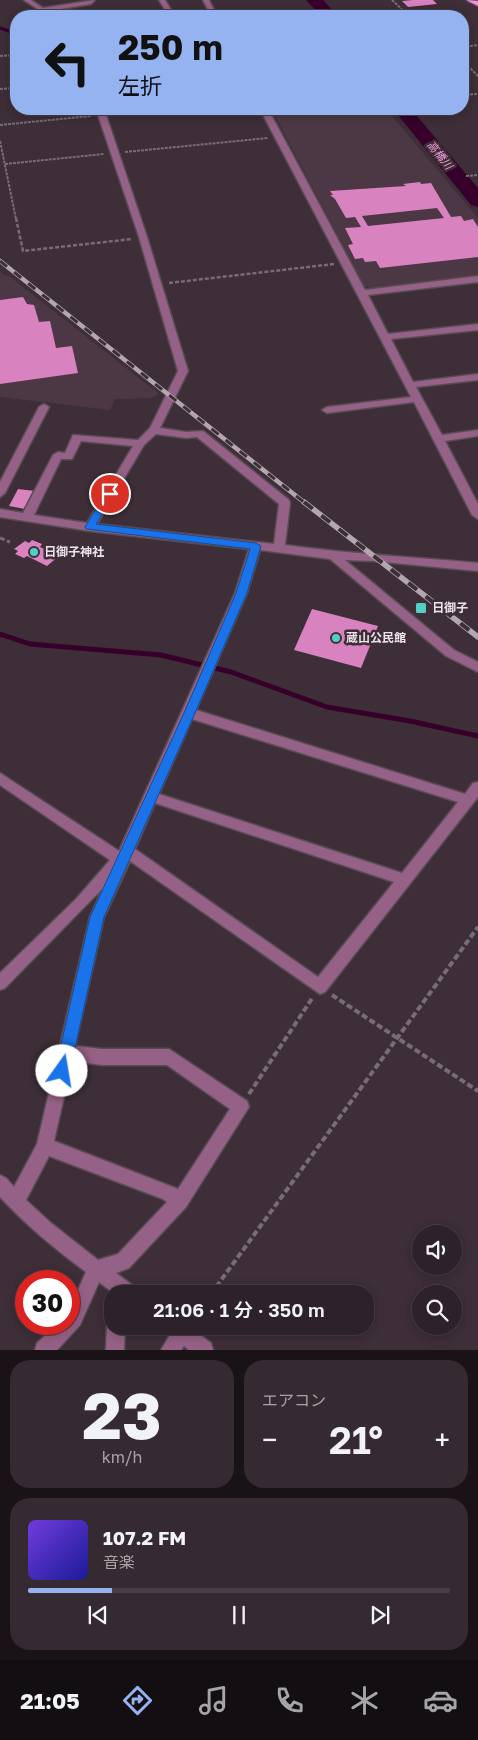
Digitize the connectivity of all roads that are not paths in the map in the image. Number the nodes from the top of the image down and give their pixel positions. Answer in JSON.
{"nodes":[{"id":1,"x":27,"y":0,"type":"edge"},
{"id":2,"x":92,"y":0,"type":"edge"},
{"id":3,"x":470,"y":0,"type":"edge"},
{"id":4,"x":478,"y":4,"type":"edge"},
{"id":5,"x":42,"y":10,"type":"joint"},
{"id":6,"x":102,"y":115,"type":"edge"},
{"id":7,"x":267,"y":115,"type":"edge"},
{"id":8,"x":478,"y":279,"type":"edge"},
{"id":9,"x":362,"y":293,"type":"junction"},
{"id":10,"x":478,"y":326,"type":"edge"},
{"id":11,"x":386,"y":337,"type":"junction"},
{"id":12,"x":478,"y":377,"type":"edge"},
{"id":13,"x":410,"y":386,"type":"junction"},
{"id":14,"x":418,"y":399,"type":"junction"},
{"id":15,"x":44,"y":407,"type":"dead end"},
{"id":16,"x":327,"y":410,"type":"dead end"},
{"id":17,"x":154,"y":430,"type":"junction"},
{"id":18,"x":478,"y":433,"type":"edge"},
{"id":19,"x":439,"y":439,"type":"junction"},
{"id":20,"x":140,"y":443,"type":"junction"},
{"id":21,"x":0,"y":492,"type":"edge"},
{"id":22,"x":0,"y":513,"type":"edge"},
{"id":23,"x":478,"y":514,"type":"edge"},
{"id":24,"x":27,"y":518,"type":"junction"},
{"id":25,"x":90,"y":527,"type":"junction"},
{"id":26,"x":256,"y":546,"type":"junction"},
{"id":27,"x":279,"y":548,"type":"junction"},
{"id":28,"x":333,"y":556,"type":"junction"},
{"id":29,"x":478,"y":567,"type":"edge"},
{"id":30,"x":478,"y":668,"type":"edge"},
{"id":31,"x":190,"y":713,"type":"junction"},
{"id":32,"x":0,"y":778,"type":"edge"},
{"id":33,"x":478,"y":787,"type":"edge"},
{"id":34,"x":152,"y":797,"type":"junction"},
{"id":35,"x":468,"y":800,"type":"junction"},
{"id":36,"x":124,"y":855,"type":"junction"},
{"id":37,"x":405,"y":880,"type":"junction"},
{"id":38,"x":0,"y":983,"type":"edge"},
{"id":39,"x":67,"y":1052,"type":"junction"},
{"id":40,"x":46,"y":1146,"type":"junction"},
{"id":41,"x":0,"y":1184,"type":"edge"},
{"id":42,"x":180,"y":1201,"type":"junction"},
{"id":43,"x":16,"y":1202,"type":"junction"},
{"id":44,"x":96,"y":1270,"type":"junction"},
{"id":45,"x":114,"y":1285,"type":"edge"},
{"id":46,"x":116,"y":1335,"type":"edge"},
{"id":47,"x":176,"y":1335,"type":"edge"},
{"id":48,"x":184,"y":1335,"type":"edge"},
{"id":49,"x":44,"y":1350,"type":"edge"},
{"id":50,"x":115,"y":1350,"type":"edge"},
{"id":51,"x":170,"y":1350,"type":"edge"},
{"id":52,"x":204,"y":1350,"type":"edge"}],
"edges":[{"from":1,"to":5,"type":"street"},
{"from":2,"to":5,"type":"street"},
{"from":3,"to":4,"type":"main road"},
{"from":6,"to":17,"type":"street"},
{"from":7,"to":9,"type":"street"},
{"from":8,"to":9,"type":"street"},
{"from":9,"to":11,"type":"street"},
{"from":10,"to":11,"type":"street"},
{"from":11,"to":13,"type":"street"},
{"from":12,"to":13,"type":"street"},
{"from":13,"to":14,"type":"street"},
{"from":14,"to":16,"type":"street"},
{"from":14,"to":19,"type":"street"},
{"from":15,"to":21,"type":"street"},
{"from":17,"to":20,"type":"street"},
{"from":17,"to":27,"type":"street"},
{"from":18,"to":19,"type":"street"},
{"from":19,"to":23,"type":"street"},
{"from":20,"to":24,"type":"street"},
{"from":20,"to":25,"type":"street"},
{"from":22,"to":24,"type":"street"},
{"from":24,"to":25,"type":"street"},
{"from":25,"to":26,"type":"street"},
{"from":26,"to":27,"type":"street"},
{"from":26,"to":31,"type":"street"},
{"from":27,"to":28,"type":"street"},
{"from":28,"to":29,"type":"street"},
{"from":28,"to":30,"type":"street"},
{"from":31,"to":34,"type":"street"},
{"from":31,"to":35,"type":"street"},
{"from":32,"to":36,"type":"street"},
{"from":33,"to":35,"type":"street"},
{"from":34,"to":36,"type":"street"},
{"from":34,"to":37,"type":"street"},
{"from":35,"to":37,"type":"street"},
{"from":36,"to":37,"type":"street"},
{"from":36,"to":38,"type":"street"},
{"from":36,"to":39,"type":"street"},
{"from":39,"to":40,"type":"street"},
{"from":39,"to":42,"type":"street"},
{"from":40,"to":42,"type":"street"},
{"from":40,"to":43,"type":"street"},
{"from":41,"to":43,"type":"street"},
{"from":42,"to":44,"type":"street"},
{"from":43,"to":44,"type":"street"},
{"from":44,"to":45,"type":"street"},
{"from":44,"to":49,"type":"street"},
{"from":46,"to":50,"type":"street"},
{"from":47,"to":51,"type":"street"},
{"from":48,"to":52,"type":"street"}]}
